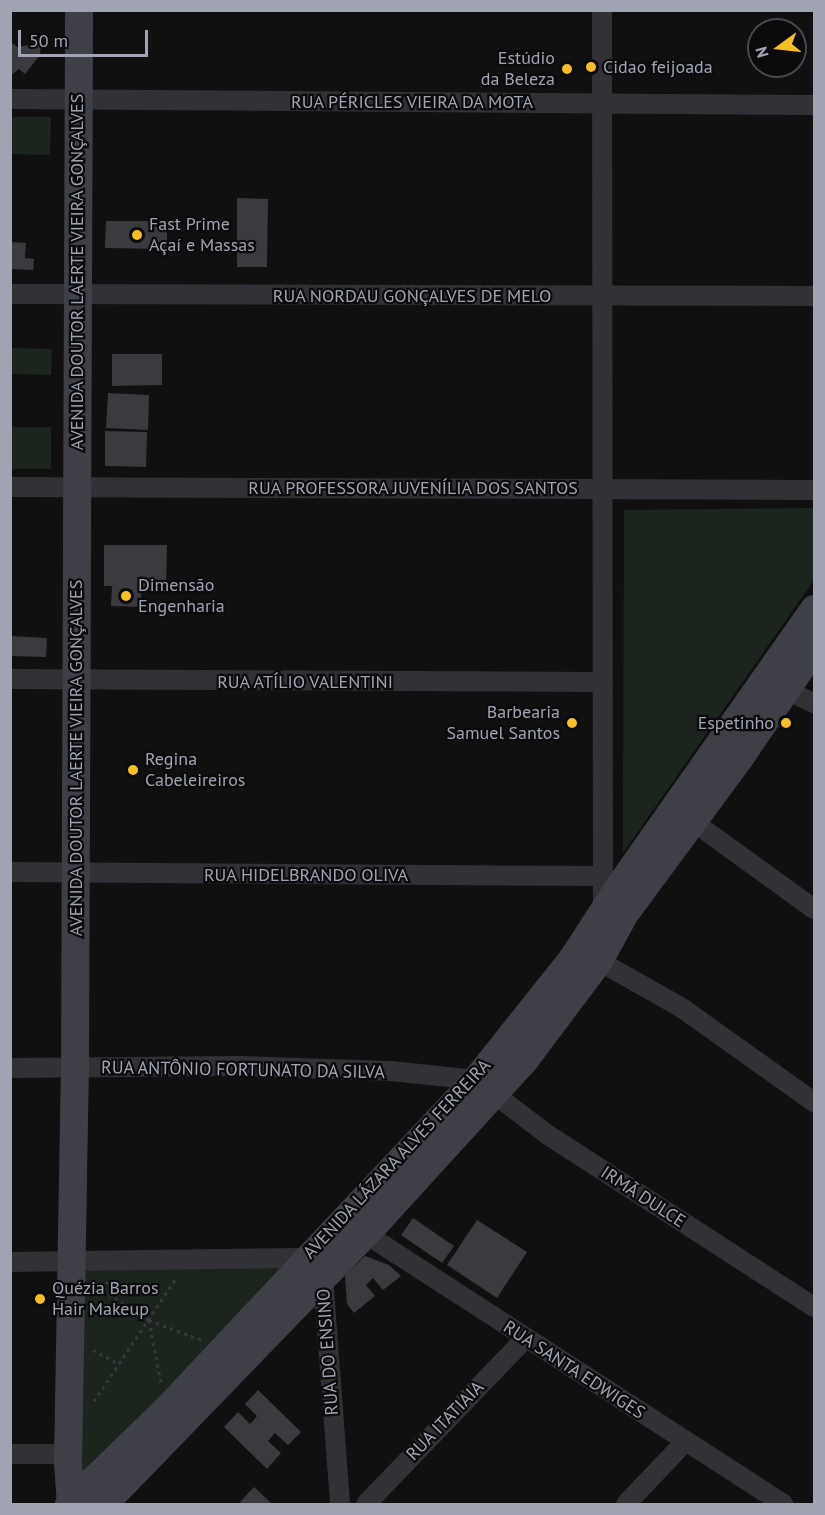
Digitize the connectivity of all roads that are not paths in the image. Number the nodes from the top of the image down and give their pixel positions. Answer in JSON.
{"nodes":[{"id":1,"x":79,"y":10,"type":"edge"},
{"id":2,"x":602,"y":10,"type":"edge"},
{"id":3,"x":10,"y":99,"type":"edge"},
{"id":4,"x":79,"y":99,"type":"junction"},
{"id":5,"x":601,"y":103,"type":"junction"},
{"id":6,"x":814,"y":105,"type":"edge"},
{"id":7,"x":10,"y":294,"type":"edge"},
{"id":8,"x":79,"y":294,"type":"junction"},
{"id":9,"x":814,"y":296,"type":"edge"},
{"id":10,"x":600,"y":297,"type":"junction"},
{"id":11,"x":10,"y":487,"type":"edge"},
{"id":12,"x":75,"y":487,"type":"junction"},
{"id":13,"x":603,"y":489,"type":"junction"},
{"id":14,"x":814,"y":490,"type":"edge"},
{"id":15,"x":814,"y":609,"type":"edge"},
{"id":16,"x":814,"y":649,"type":"edge"},
{"id":17,"x":10,"y":679,"type":"edge"},
{"id":18,"x":77,"y":679,"type":"junction"},
{"id":19,"x":600,"y":682,"type":"junction"},
{"id":20,"x":788,"y":691,"type":"junction"},
{"id":21,"x":814,"y":703,"type":"edge"},
{"id":22,"x":684,"y":815,"type":"junction"},
{"id":23,"x":10,"y":872,"type":"edge"},
{"id":24,"x":76,"y":873,"type":"junction"},
{"id":25,"x":602,"y":876,"type":"junction"},
{"id":26,"x":814,"y":909,"type":"edge"},
{"id":27,"x":603,"y":911,"type":"junction"},
{"id":28,"x":599,"y":961,"type":"junction"},
{"id":29,"x":10,"y":1068,"type":"edge"},
{"id":30,"x":75,"y":1069,"type":"junction"},
{"id":31,"x":485,"y":1088,"type":"junction"},
{"id":32,"x":814,"y":1102,"type":"edge"},
{"id":33,"x":366,"y":1234,"type":"junction"},
{"id":34,"x":10,"y":1262,"type":"edge"},
{"id":35,"x":72,"y":1263,"type":"junction"},
{"id":36,"x":314,"y":1267,"type":"junction"},
{"id":37,"x":814,"y":1307,"type":"edge"},
{"id":38,"x":525,"y":1339,"type":"junction"},
{"id":39,"x":685,"y":1442,"type":"junction"},
{"id":40,"x":10,"y":1454,"type":"edge"},
{"id":41,"x":69,"y":1454,"type":"junction"},
{"id":42,"x":70,"y":1504,"type":"edge"},
{"id":43,"x":104,"y":1504,"type":"edge"},
{"id":44,"x":340,"y":1504,"type":"edge"},
{"id":45,"x":366,"y":1504,"type":"edge"},
{"id":46,"x":626,"y":1504,"type":"edge"},
{"id":47,"x":783,"y":1504,"type":"edge"}],
"edges":[{"from":1,"to":4,"type":"main road","name":"AVENIDA DOUTOR LAERTE VIEIRA GONÇALVES"},
{"from":2,"to":5,"type":"street"},
{"from":3,"to":4,"type":"street","name":"RUA PÉRICLES VIEIRA DA MOTA"},
{"from":4,"to":5,"type":"street","name":"RUA PÉRICLES VIEIRA DA MOTA"},
{"from":4,"to":8,"type":"main road","name":"AVENIDA DOUTOR LAERTE VIEIRA GONÇALVES"},
{"from":5,"to":6,"type":"street","name":"RUA PÉRICLES VIEIRA DA MOTA"},
{"from":5,"to":10,"type":"street"},
{"from":7,"to":8,"type":"street","name":"RUA NORDAU GONÇALVES DE MELO"},
{"from":8,"to":10,"type":"street","name":"RUA NORDAU GONÇALVES DE MELO"},
{"from":8,"to":12,"type":"main road","name":"AVENIDA DOUTOR LAERTE VIEIRA GONÇALVES"},
{"from":9,"to":10,"type":"street","name":"RUA NORDAU GONÇALVES DE MELO"},
{"from":10,"to":13,"type":"street"},
{"from":11,"to":12,"type":"street","name":"RUA PROFESSORA JUVENÍLIA DOS SANTOS"},
{"from":12,"to":13,"type":"street","name":"RUA PROFESSORA JUVENÍLIA DOS SANTOS"},
{"from":12,"to":18,"type":"main road","name":"AVENIDA DOUTOR LAERTE VIEIRA GONÇALVES"},
{"from":13,"to":14,"type":"street","name":"RUA PROFESSORA JUVENÍLIA DOS SANTOS"},
{"from":13,"to":19,"type":"street"},
{"from":15,"to":22,"type":"main road","name":"AVENIDA LÁZARA ALVES FERREIRA"},
{"from":16,"to":20,"type":"main road","name":"AVENIDA LÁZARA ALVES FERREIRA"},
{"from":17,"to":18,"type":"street","name":"RUA ATÍLIO VALENTINI"},
{"from":18,"to":19,"type":"street","name":"RUA ATÍLIO VALENTINI"},
{"from":18,"to":24,"type":"main road","name":"AVENIDA DOUTOR LAERTE VIEIRA GONÇALVES"},
{"from":19,"to":25,"type":"street"},
{"from":20,"to":21,"type":"street"},
{"from":20,"to":22,"type":"main road","name":"AVENIDA LÁZARA ALVES FERREIRA"},
{"from":22,"to":26,"type":"street"},
{"from":22,"to":27,"type":"main road","name":"AVENIDA LÁZARA ALVES FERREIRA"},
{"from":22,"to":28,"type":"main road","name":"AVENIDA LÁZARA ALVES FERREIRA"},
{"from":23,"to":24,"type":"street","name":"RUA HIDELBRANDO OLIVA"},
{"from":24,"to":25,"type":"street","name":"RUA HIDELBRANDO OLIVA"},
{"from":24,"to":30,"type":"main road","name":"AVENIDA DOUTOR LAERTE VIEIRA GONÇALVES"},
{"from":25,"to":27,"type":"street"},
{"from":27,"to":31,"type":"main road","name":"AVENIDA LÁZARA ALVES FERREIRA"},
{"from":28,"to":31,"type":"main road","name":"AVENIDA LÁZARA ALVES FERREIRA"},
{"from":28,"to":32,"type":"street"},
{"from":29,"to":30,"type":"street","name":"RUA ANTÔNIO FORTUNATO DA SILVA"},
{"from":30,"to":31,"type":"street","name":"RUA ANTÔNIO FORTUNATO DA SILVA"},
{"from":30,"to":35,"type":"main road","name":"AVENIDA DOUTOR LAERTE VIEIRA GONÇALVES"},
{"from":31,"to":33,"type":"main road","name":"AVENIDA LÁZARA ALVES FERREIRA"},
{"from":31,"to":36,"type":"main road","name":"AVENIDA LÁZARA ALVES FERREIRA"},
{"from":31,"to":37,"type":"street","name":"IRMÃ DULCE"},
{"from":33,"to":36,"type":"main road","name":"AVENIDA LÁZARA ALVES FERREIRA"},
{"from":33,"to":38,"type":"street","name":"RUA SANTA EDWIGES"},
{"from":34,"to":35,"type":"street"},
{"from":35,"to":36,"type":"street"},
{"from":35,"to":41,"type":"main road","name":"AVENIDA DOUTOR LAERTE VIEIRA GONÇALVES"},
{"from":36,"to":42,"type":"main road","name":"AVENIDA LÁZARA ALVES FERREIRA"},
{"from":36,"to":43,"type":"main road","name":"AVENIDA LÁZARA ALVES FERREIRA"},
{"from":36,"to":44,"type":"street","name":"RUA DO ENSINO"},
{"from":38,"to":39,"type":"street","name":"RUA SANTA EDWIGES"},
{"from":38,"to":45,"type":"street","name":"RUA ITATIAIA"},
{"from":39,"to":46,"type":"street"},
{"from":39,"to":47,"type":"street","name":"RUA SANTA EDWIGES"},
{"from":40,"to":41,"type":"street"},
{"from":41,"to":42,"type":"main road","name":"AVENIDA DOUTOR LAERTE VIEIRA GONÇALVES"}]}
